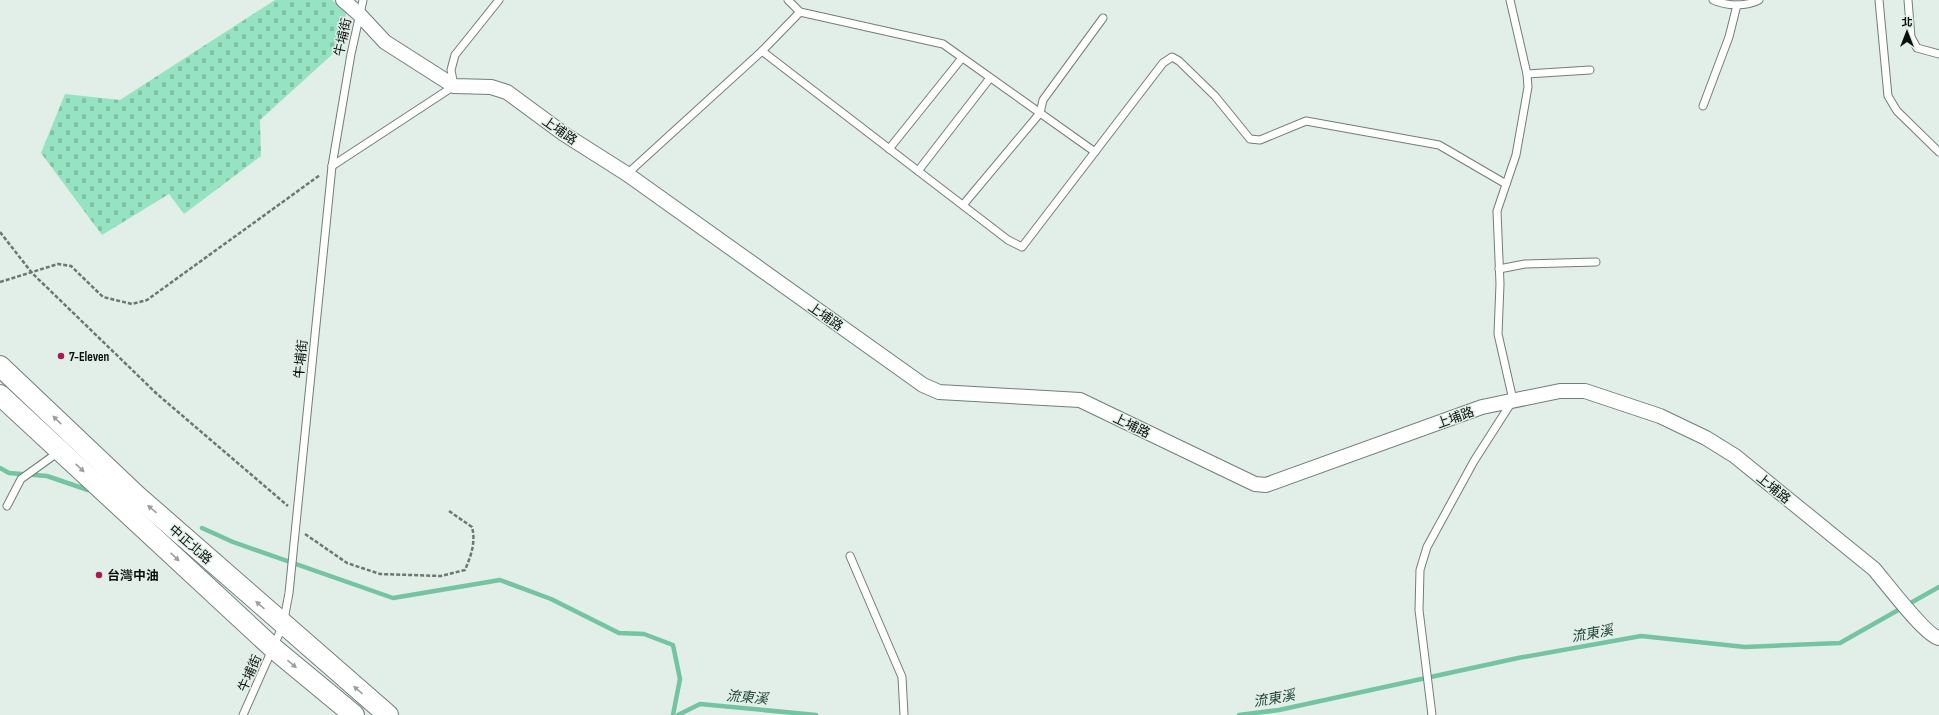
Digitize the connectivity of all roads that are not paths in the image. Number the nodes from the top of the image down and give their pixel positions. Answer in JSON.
{"nodes":[{"id":1,"x":343,"y":0,"type":"edge"},
{"id":2,"x":363,"y":0,"type":"edge"},
{"id":3,"x":499,"y":0,"type":"edge"},
{"id":4,"x":788,"y":0,"type":"edge"},
{"id":5,"x":1510,"y":0,"type":"edge"},
{"id":6,"x":1713,"y":0,"type":"edge"},
{"id":7,"x":1759,"y":0,"type":"edge"},
{"id":8,"x":1879,"y":0,"type":"edge"},
{"id":9,"x":1908,"y":0,"type":"edge"},
{"id":10,"x":1737,"y":5,"type":"junction"},
{"id":11,"x":800,"y":12,"type":"junction"},
{"id":12,"x":359,"y":14,"type":"junction"},
{"id":13,"x":1103,"y":18,"type":"dead end"},
{"id":14,"x":762,"y":51,"type":"junction"},
{"id":15,"x":1939,"y":54,"type":"edge"},
{"id":16,"x":962,"y":58,"type":"junction"},
{"id":17,"x":1590,"y":70,"type":"dead end"},
{"id":18,"x":1527,"y":74,"type":"junction"},
{"id":19,"x":990,"y":78,"type":"junction"},
{"id":20,"x":454,"y":86,"type":"junction"},
{"id":21,"x":1703,"y":106,"type":"dead end"},
{"id":22,"x":1040,"y":114,"type":"junction"},
{"id":23,"x":889,"y":149,"type":"junction"},
{"id":24,"x":1095,"y":152,"type":"junction"},
{"id":25,"x":1939,"y":152,"type":"edge"},
{"id":26,"x":332,"y":166,"type":"junction"},
{"id":27,"x":918,"y":171,"type":"junction"},
{"id":28,"x":626,"y":174,"type":"junction"},
{"id":29,"x":1506,"y":184,"type":"junction"},
{"id":30,"x":963,"y":205,"type":"junction"},
{"id":31,"x":1596,"y":262,"type":"dead end"},
{"id":32,"x":1499,"y":269,"type":"junction"},
{"id":33,"x":0,"y":366,"type":"edge"},
{"id":34,"x":0,"y":395,"type":"edge"},
{"id":35,"x":1513,"y":400,"type":"junction"},
{"id":36,"x":61,"y":450,"type":"junction"},
{"id":37,"x":7,"y":506,"type":"dead end"},
{"id":38,"x":850,"y":556,"type":"dead end"},
{"id":39,"x":283,"y":625,"type":"junction"},
{"id":40,"x":1939,"y":638,"type":"edge"},
{"id":41,"x":273,"y":648,"type":"junction"},
{"id":42,"x":244,"y":715,"type":"edge"},
{"id":43,"x":354,"y":715,"type":"edge"},
{"id":44,"x":388,"y":715,"type":"edge"},
{"id":45,"x":904,"y":715,"type":"edge"},
{"id":46,"x":1432,"y":715,"type":"edge"}],
"edges":[{"from":1,"to":12,"type":"street","name":"上埔路"},
{"from":2,"to":12,"type":"lane","name":"牛埔街"},
{"from":3,"to":20,"type":"lane"},
{"from":4,"to":11,"type":"lane"},
{"from":5,"to":18,"type":"lane"},
{"from":6,"to":10,"type":"lane"},
{"from":7,"to":10,"type":"lane"},
{"from":8,"to":25,"type":"lane"},
{"from":9,"to":15,"type":"lane"},
{"from":10,"to":21,"type":"lane"},
{"from":11,"to":14,"type":"lane"},
{"from":11,"to":16,"type":"lane"},
{"from":12,"to":20,"type":"street","name":"上埔路"},
{"from":12,"to":26,"type":"lane","name":"牛埔街"},
{"from":13,"to":22,"type":"lane"},
{"from":14,"to":23,"type":"lane"},
{"from":14,"to":28,"type":"lane"},
{"from":16,"to":19,"type":"lane"},
{"from":16,"to":23,"type":"lane"},
{"from":17,"to":18,"type":"lane"},
{"from":18,"to":29,"type":"lane"},
{"from":19,"to":22,"type":"lane"},
{"from":19,"to":27,"type":"lane"},
{"from":20,"to":26,"type":"lane"},
{"from":20,"to":28,"type":"street","name":"上埔路"},
{"from":22,"to":24,"type":"lane"},
{"from":22,"to":30,"type":"lane"},
{"from":23,"to":27,"type":"lane"},
{"from":24,"to":29,"type":"lane"},
{"from":24,"to":30,"type":"lane"},
{"from":26,"to":39,"type":"lane","name":"牛埔街"},
{"from":27,"to":30,"type":"lane"},
{"from":28,"to":35,"type":"street","name":"上埔路"},
{"from":29,"to":32,"type":"lane"},
{"from":31,"to":32,"type":"lane"},
{"from":32,"to":35,"type":"lane"},
{"from":39,"to":33,"type":"main road","name":"中正北路","one_way":true},
{"from":34,"to":36,"type":"main road","name":"中正北路"},
{"from":35,"to":40,"type":"street","name":"上埔路"},
{"from":35,"to":46,"type":"lane"},
{"from":36,"to":37,"type":"lane"},
{"from":36,"to":41,"type":"main road","name":"中正北路","one_way":true},
{"from":38,"to":45,"type":"lane"},
{"from":39,"to":41,"type":"lane","name":"牛埔街"},
{"from":44,"to":39,"type":"main road","name":"中正北路","one_way":true},
{"from":41,"to":42,"type":"lane","name":"牛埔街"},
{"from":41,"to":43,"type":"main road","name":"中正北路","one_way":true}]}
